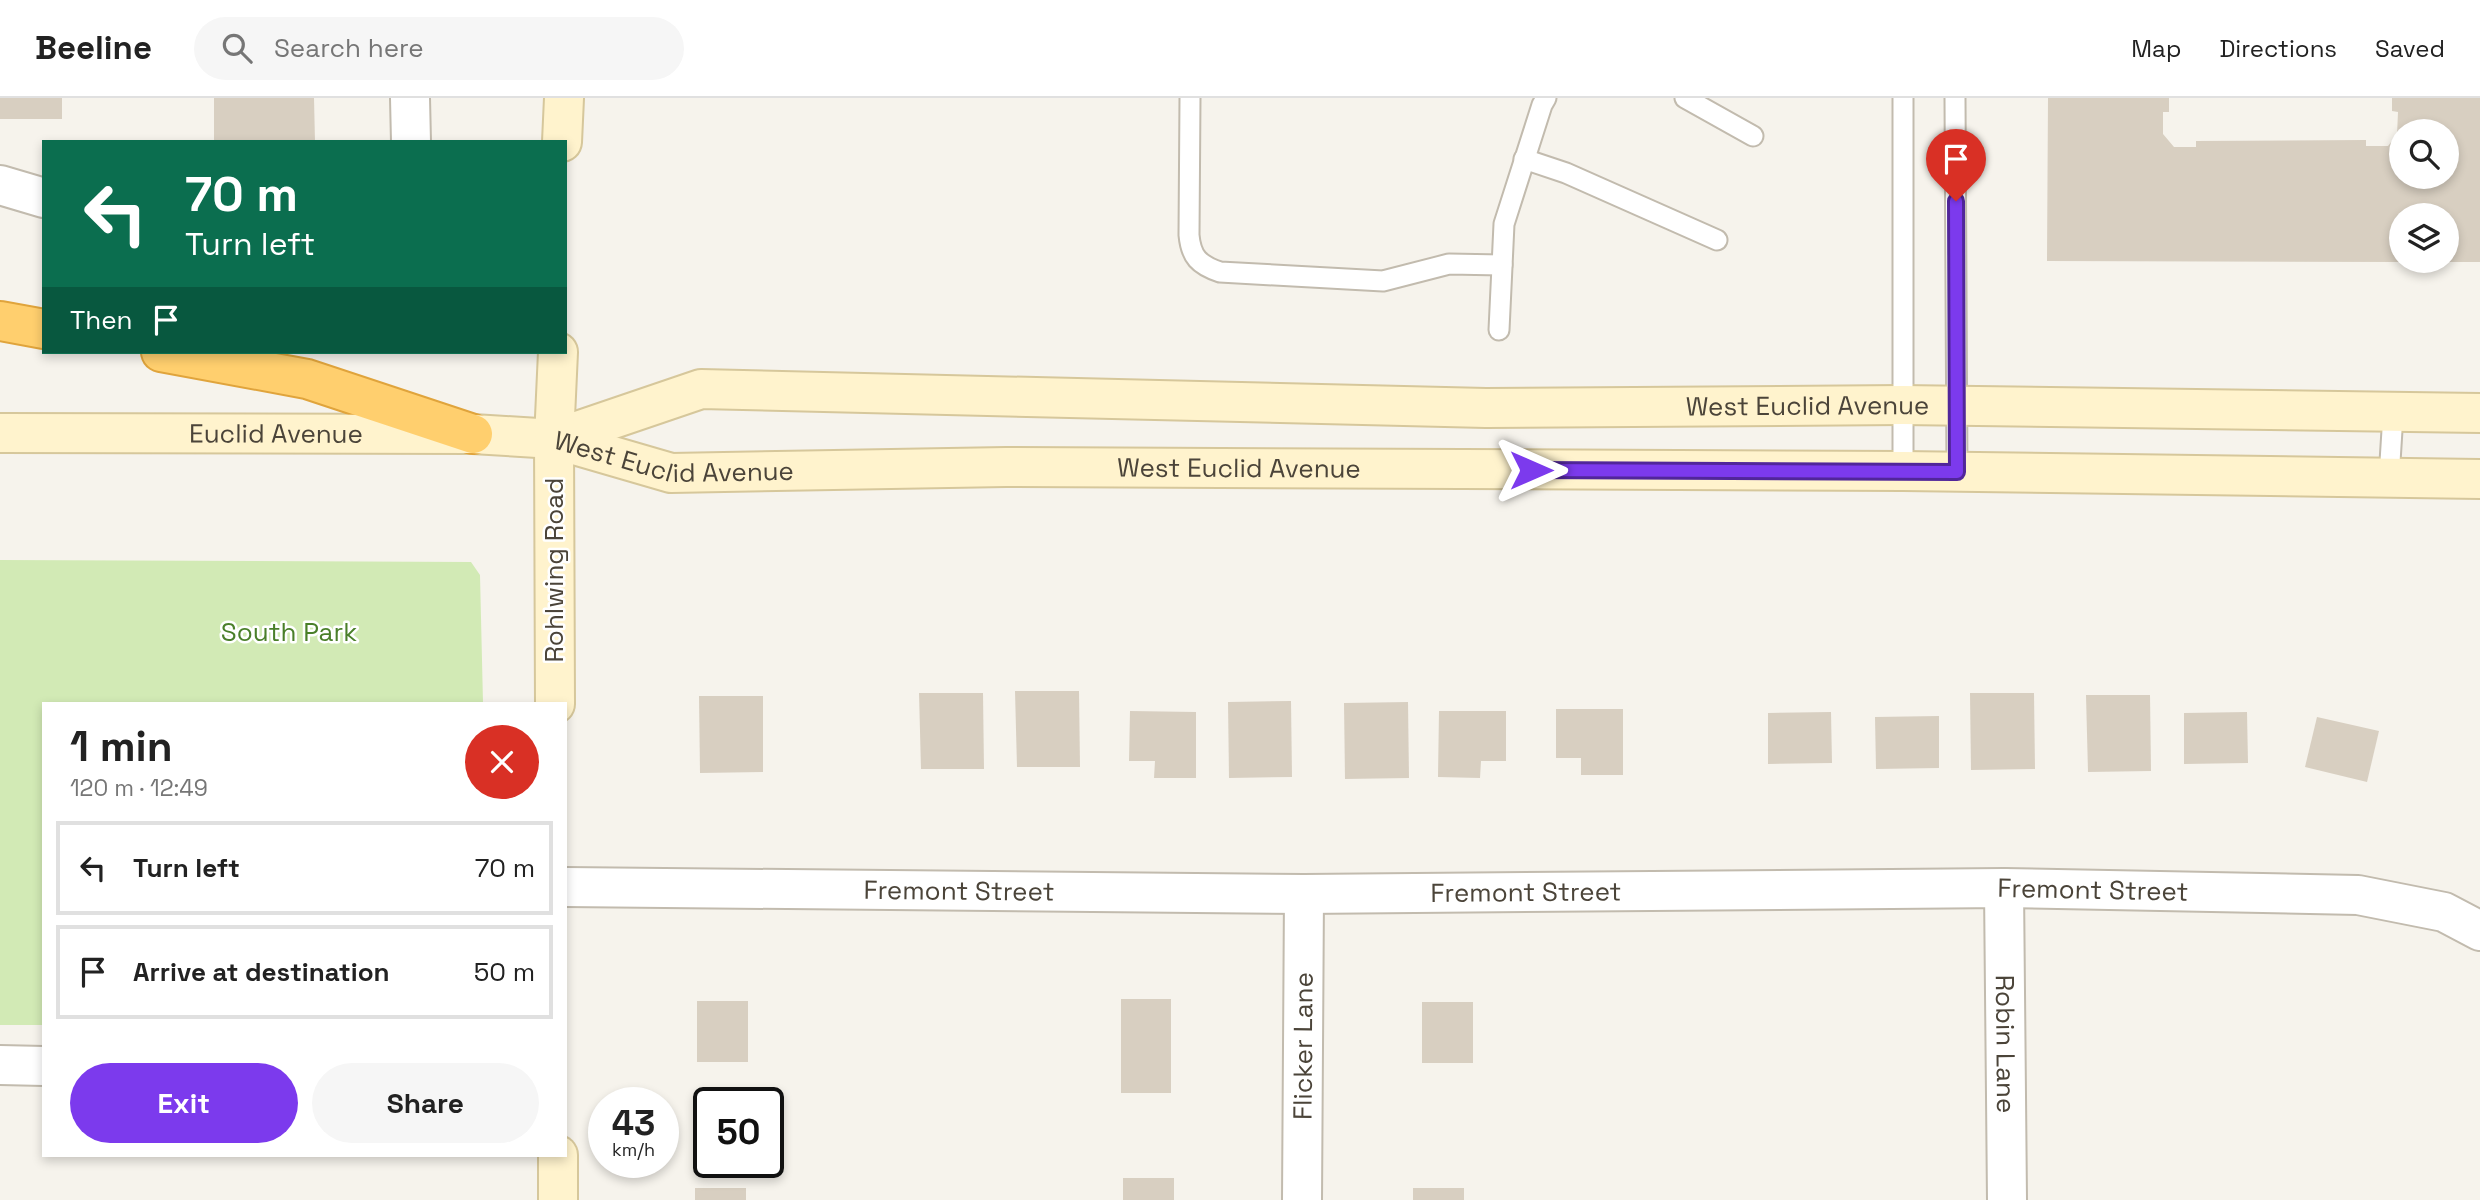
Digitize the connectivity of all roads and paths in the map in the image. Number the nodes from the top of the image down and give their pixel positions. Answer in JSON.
{"nodes":[{"id":1,"x":410,"y":98,"type":"edge"},
{"id":2,"x":564,"y":98,"type":"edge"},
{"id":3,"x":1190,"y":98,"type":"edge"},
{"id":4,"x":1546,"y":98,"type":"edge"},
{"id":5,"x":1685,"y":98,"type":"edge"},
{"id":6,"x":1903,"y":98,"type":"edge"},
{"id":7,"x":1955,"y":98,"type":"edge"},
{"id":8,"x":1753,"y":136,"type":"dead end"},
{"id":9,"x":411,"y":140,"type":"edge"},
{"id":10,"x":562,"y":140,"type":"edge"},
{"id":11,"x":1524,"y":159,"type":"junction"},
{"id":12,"x":0,"y":185,"type":"edge"},
{"id":13,"x":42,"y":197,"type":"edge"},
{"id":14,"x":1717,"y":240,"type":"dead end"},
{"id":15,"x":1502,"y":265,"type":"junction"},
{"id":16,"x":0,"y":321,"type":"edge"},
{"id":17,"x":42,"y":330,"type":"edge"},
{"id":18,"x":1499,"y":330,"type":"dead end"},
{"id":19,"x":172,"y":354,"type":"edge"},
{"id":20,"x":558,"y":354,"type":"edge"},
{"id":21,"x":1902,"y":405,"type":"junction"},
{"id":22,"x":1957,"y":407,"type":"junction"},
{"id":23,"x":2480,"y":413,"type":"edge"},
{"id":24,"x":2393,"y":414,"type":"junction"},
{"id":25,"x":0,"y":433,"type":"edge"},
{"id":26,"x":473,"y":433,"type":"junction"},
{"id":27,"x":554,"y":439,"type":"junction"},
{"id":28,"x":1903,"y":471,"type":"junction"},
{"id":29,"x":1957,"y":472,"type":"junction"},
{"id":30,"x":2389,"y":478,"type":"junction"},
{"id":31,"x":2480,"y":479,"type":"edge"},
{"id":32,"x":555,"y":702,"type":"edge"},
{"id":33,"x":567,"y":887,"type":"edge"},
{"id":34,"x":2004,"y":888,"type":"junction"},
{"id":35,"x":1304,"y":894,"type":"junction"},
{"id":36,"x":2480,"y":931,"type":"edge"},
{"id":37,"x":0,"y":1065,"type":"edge"},
{"id":38,"x":42,"y":1066,"type":"edge"},
{"id":39,"x":558,"y":1157,"type":"edge"},
{"id":40,"x":558,"y":1200,"type":"edge"},
{"id":41,"x":1302,"y":1200,"type":"edge"},
{"id":42,"x":2007,"y":1200,"type":"edge"}],
"edges":[{"from":1,"to":9,"type":"street"},
{"from":2,"to":10,"type":"main road"},
{"from":3,"to":15,"type":"lane"},
{"from":4,"to":11,"type":"lane"},
{"from":5,"to":8,"type":"lane"},
{"from":6,"to":21,"type":"lane"},
{"from":7,"to":22,"type":"lane"},
{"from":11,"to":14,"type":"lane"},
{"from":11,"to":15,"type":"lane"},
{"from":12,"to":13,"type":"street"},
{"from":15,"to":18,"type":"lane"},
{"from":16,"to":17,"type":"highway"},
{"from":19,"to":26,"type":"highway"},
{"from":20,"to":27,"type":"main road","name":"Rohlwing Road"},
{"from":21,"to":22,"type":"main road","name":"West Euclid Avenue"},
{"from":21,"to":27,"type":"main road","name":"West Euclid Avenue"},
{"from":21,"to":28,"type":"lane"},
{"from":22,"to":24,"type":"main road","name":"West Euclid Avenue"},
{"from":22,"to":29,"type":"lane"},
{"from":23,"to":24,"type":"main road","name":"West Euclid Avenue"},
{"from":24,"to":30,"type":"lane"},
{"from":25,"to":26,"type":"main road","name":"Euclid Avenue"},
{"from":26,"to":27,"type":"main road","name":"Euclid Avenue"},
{"from":27,"to":28,"type":"main road","name":"West Euclid Avenue"},
{"from":27,"to":32,"type":"main road","name":"Rohlwing Road"},
{"from":28,"to":29,"type":"main road","name":"West Euclid Avenue"},
{"from":29,"to":30,"type":"main road","name":"West Euclid Avenue"},
{"from":30,"to":31,"type":"main road","name":"West Euclid Avenue"},
{"from":33,"to":35,"type":"street","name":"Fremont Street"},
{"from":34,"to":35,"type":"street","name":"Fremont Street"},
{"from":34,"to":36,"type":"street","name":"Fremont Street"},
{"from":34,"to":42,"type":"street","name":"Robin Lane"},
{"from":35,"to":41,"type":"street","name":"Flicker Lane"},
{"from":37,"to":38,"type":"street"},
{"from":39,"to":40,"type":"main road"}]}
